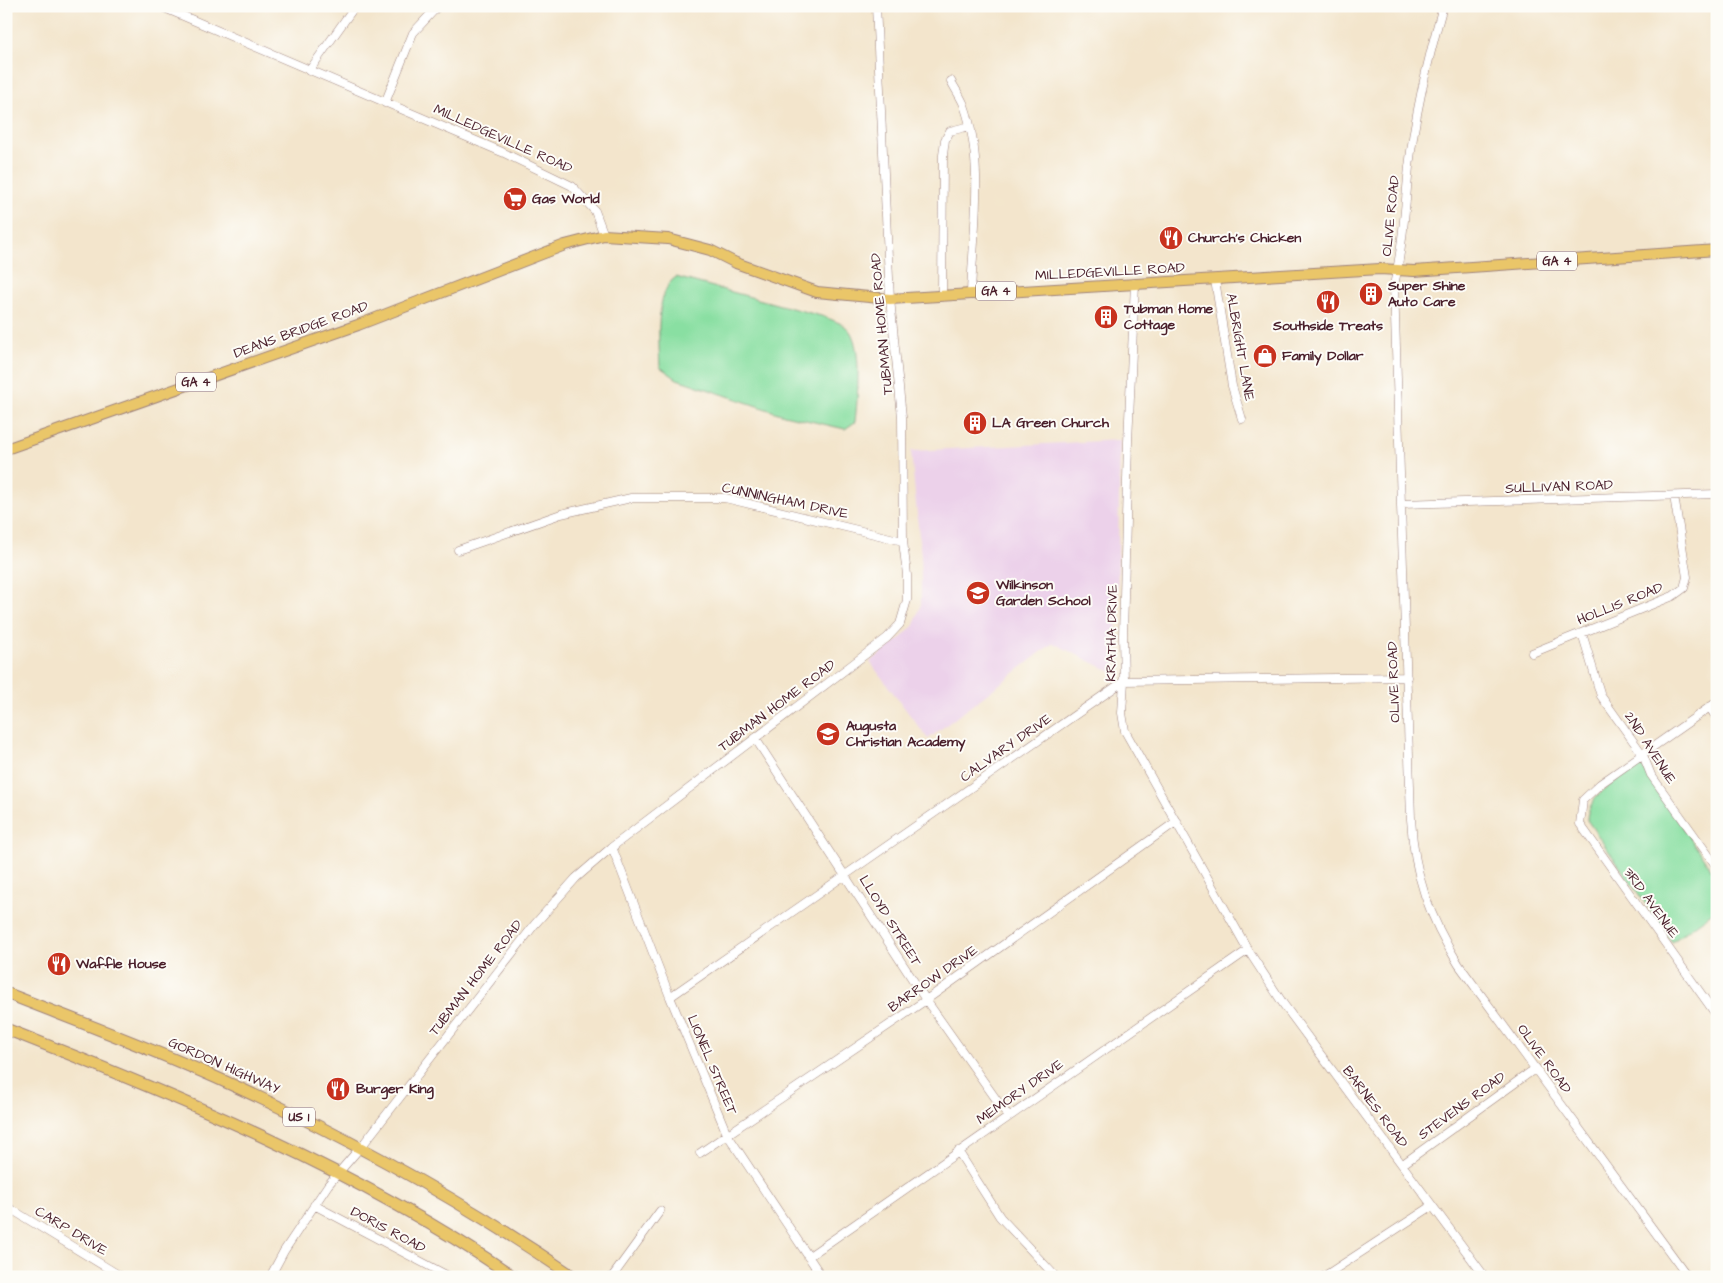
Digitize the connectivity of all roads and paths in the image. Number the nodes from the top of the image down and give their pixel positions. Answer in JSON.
{"nodes":[{"id":1,"x":160,"y":6,"type":"edge"},
{"id":2,"x":355,"y":6,"type":"edge"},
{"id":3,"x":438,"y":6,"type":"edge"},
{"id":4,"x":876,"y":6,"type":"edge"},
{"id":5,"x":1443,"y":6,"type":"edge"},
{"id":6,"x":309,"y":71,"type":"junction"},
{"id":7,"x":951,"y":81,"type":"dead end"},
{"id":8,"x":385,"y":103,"type":"junction"},
{"id":9,"x":970,"y":126,"type":"junction"},
{"id":10,"x":604,"y":235,"type":"junction"},
{"id":11,"x":1717,"y":250,"type":"edge"},
{"id":12,"x":1398,"y":270,"type":"junction"},
{"id":13,"x":1215,"y":280,"type":"junction"},
{"id":14,"x":1135,"y":283,"type":"junction"},
{"id":15,"x":971,"y":293,"type":"junction"},
{"id":16,"x":942,"y":295,"type":"junction"},
{"id":17,"x":890,"y":299,"type":"junction"},
{"id":18,"x":1242,"y":419,"type":"dead end"},
{"id":19,"x":6,"y":449,"type":"edge"},
{"id":20,"x":1717,"y":494,"type":"edge"},
{"id":21,"x":1674,"y":496,"type":"junction"},
{"id":22,"x":1402,"y":504,"type":"junction"},
{"id":23,"x":904,"y":541,"type":"junction"},
{"id":24,"x":458,"y":550,"type":"dead end"},
{"id":25,"x":1582,"y":633,"type":"junction"},
{"id":26,"x":1532,"y":653,"type":"dead end"},
{"id":27,"x":1406,"y":677,"type":"junction"},
{"id":28,"x":1124,"y":681,"type":"junction"},
{"id":29,"x":1717,"y":702,"type":"edge"},
{"id":30,"x":1709,"y":707,"type":"junction"},
{"id":31,"x":1717,"y":718,"type":"edge"},
{"id":32,"x":755,"y":738,"type":"junction"},
{"id":33,"x":1642,"y":755,"type":"junction"},
{"id":34,"x":1177,"y":821,"type":"junction"},
{"id":35,"x":612,"y":847,"type":"junction"},
{"id":36,"x":1717,"y":867,"type":"edge"},
{"id":37,"x":846,"y":874,"type":"junction"},
{"id":38,"x":1248,"y":950,"type":"junction"},
{"id":39,"x":6,"y":993,"type":"edge"},
{"id":40,"x":670,"y":997,"type":"junction"},
{"id":41,"x":926,"y":1000,"type":"junction"},
{"id":42,"x":1717,"y":1016,"type":"edge"},
{"id":43,"x":6,"y":1029,"type":"edge"},
{"id":44,"x":1536,"y":1068,"type":"junction"},
{"id":45,"x":1008,"y":1116,"type":"junction"},
{"id":46,"x":727,"y":1134,"type":"junction"},
{"id":47,"x":360,"y":1147,"type":"junction"},
{"id":48,"x":958,"y":1151,"type":"junction"},
{"id":49,"x":700,"y":1152,"type":"dead end"},
{"id":50,"x":1403,"y":1164,"type":"junction"},
{"id":51,"x":338,"y":1174,"type":"junction"},
{"id":52,"x":314,"y":1205,"type":"junction"},
{"id":53,"x":6,"y":1206,"type":"edge"},
{"id":54,"x":1432,"y":1206,"type":"junction"},
{"id":55,"x":660,"y":1211,"type":"dead end"},
{"id":56,"x":808,"y":1257,"type":"junction"},
{"id":57,"x":122,"y":1277,"type":"edge"},
{"id":58,"x":270,"y":1277,"type":"edge"},
{"id":59,"x":450,"y":1277,"type":"edge"},
{"id":60,"x":514,"y":1277,"type":"edge"},
{"id":61,"x":574,"y":1277,"type":"edge"},
{"id":62,"x":612,"y":1277,"type":"edge"},
{"id":63,"x":822,"y":1277,"type":"edge"},
{"id":64,"x":1056,"y":1277,"type":"edge"},
{"id":65,"x":1323,"y":1277,"type":"edge"},
{"id":66,"x":1485,"y":1277,"type":"edge"},
{"id":67,"x":1688,"y":1277,"type":"edge"}],
"edges":[{"from":1,"to":6,"type":"street","name":"MILLEDGEVILLE ROAD"},
{"from":2,"to":6,"type":"street"},
{"from":3,"to":8,"type":"street"},
{"from":4,"to":17,"type":"street","name":"TUBMAN HOME ROAD"},
{"from":5,"to":12,"type":"street","name":"OLIVE ROAD"},
{"from":6,"to":8,"type":"street","name":"MILLEDGEVILLE ROAD"},
{"from":7,"to":9,"type":"street"},
{"from":8,"to":10,"type":"street","name":"MILLEDGEVILLE ROAD"},
{"from":9,"to":15,"type":"street"},
{"from":9,"to":16,"type":"street"},
{"from":10,"to":17,"type":"main road","name":"MILLEDGEVILLE ROAD","number":"GA 4"},
{"from":10,"to":19,"type":"main road","name":"DEANS BRIDGE ROAD","number":"GA 4"},
{"from":11,"to":12,"type":"main road","name":"MILLEDGEVILLE ROAD","number":"GA 4"},
{"from":12,"to":13,"type":"main road","name":"MILLEDGEVILLE ROAD","number":"GA 4"},
{"from":12,"to":22,"type":"street","name":"OLIVE ROAD"},
{"from":13,"to":14,"type":"main road","name":"MILLEDGEVILLE ROAD","number":"GA 4"},
{"from":13,"to":18,"type":"street","name":"ALBRIGHT LANE"},
{"from":14,"to":15,"type":"main road","name":"MILLEDGEVILLE ROAD","number":"GA 4"},
{"from":14,"to":28,"type":"street","name":"KRATHA DRIVE"},
{"from":15,"to":16,"type":"main road","name":"MILLEDGEVILLE ROAD","number":"GA 4"},
{"from":16,"to":17,"type":"main road","name":"MILLEDGEVILLE ROAD","number":"GA 4"},
{"from":17,"to":23,"type":"street","name":"TUBMAN HOME ROAD"},
{"from":20,"to":21,"type":"street","name":"SULLIVAN ROAD"},
{"from":21,"to":22,"type":"street","name":"SULLIVAN ROAD"},
{"from":21,"to":25,"type":"street","name":"HOLLIS ROAD"},
{"from":22,"to":27,"type":"street","name":"OLIVE ROAD"},
{"from":23,"to":24,"type":"street","name":"CUNNINGHAM DRIVE"},
{"from":23,"to":32,"type":"street","name":"TUBMAN HOME ROAD"},
{"from":25,"to":26,"type":"street","name":"HOLLIS ROAD"},
{"from":25,"to":33,"type":"street","name":"2ND AVENUE"},
{"from":27,"to":28,"type":"street"},
{"from":27,"to":44,"type":"street","name":"OLIVE ROAD"},
{"from":28,"to":34,"type":"street","name":"KRATHA DRIVE"},
{"from":28,"to":37,"type":"street","name":"CALVARY DRIVE"},
{"from":29,"to":30,"type":"street"},
{"from":30,"to":31,"type":"street"},
{"from":30,"to":33,"type":"street"},
{"from":32,"to":35,"type":"street","name":"TUBMAN HOME ROAD"},
{"from":32,"to":37,"type":"street","name":"LLOYD STREET"},
{"from":33,"to":36,"type":"street","name":"2ND AVENUE"},
{"from":33,"to":42,"type":"street","name":"3RD AVENUE"},
{"from":34,"to":38,"type":"street","name":"KRATHA DRIVE"},
{"from":34,"to":41,"type":"street","name":"BARROW DRIVE"},
{"from":35,"to":40,"type":"street","name":"LIONEL STREET"},
{"from":35,"to":47,"type":"street","name":"TUBMAN HOME ROAD"},
{"from":37,"to":40,"type":"street","name":"CALVARY DRIVE"},
{"from":37,"to":41,"type":"street","name":"LLOYD STREET"},
{"from":38,"to":45,"type":"street","name":"MEMORY DRIVE"},
{"from":38,"to":50,"type":"street","name":"BARNES ROAD"},
{"from":39,"to":47,"type":"highway","name":"GORDON HIGHWAY","number":"US 1"},
{"from":40,"to":46,"type":"street","name":"LIONEL STREET"},
{"from":41,"to":45,"type":"street","name":"LLOYD STREET"},
{"from":41,"to":46,"type":"street","name":"BARROW DRIVE"},
{"from":43,"to":51,"type":"highway","number":"US 1"},
{"from":44,"to":50,"type":"street","name":"STEVENS ROAD"},
{"from":44,"to":67,"type":"street","name":"OLIVE ROAD"},
{"from":45,"to":48,"type":"street","name":"MEMORY DRIVE"},
{"from":46,"to":49,"type":"street","name":"BARROW DRIVE"},
{"from":46,"to":56,"type":"street","name":"LIONEL STREET"},
{"from":47,"to":51,"type":"street","name":"TUBMAN HOME ROAD"},
{"from":47,"to":61,"type":"highway","name":"GORDON HIGHWAY","number":"US 1"},
{"from":48,"to":56,"type":"street","name":"MEMORY DRIVE"},
{"from":48,"to":64,"type":"street"},
{"from":50,"to":54,"type":"street","name":"BARNES ROAD"},
{"from":51,"to":52,"type":"street","name":"TUBMAN HOME ROAD"},
{"from":51,"to":60,"type":"highway","number":"US 1"},
{"from":52,"to":58,"type":"street","name":"TUBMAN HOME ROAD"},
{"from":52,"to":59,"type":"street","name":"DORIS ROAD"},
{"from":53,"to":57,"type":"street","name":"CARP DRIVE"},
{"from":54,"to":65,"type":"street"},
{"from":54,"to":66,"type":"street","name":"BARNES ROAD"},
{"from":55,"to":62,"type":"street"},
{"from":56,"to":63,"type":"street","name":"LIONEL STREET"}]}
